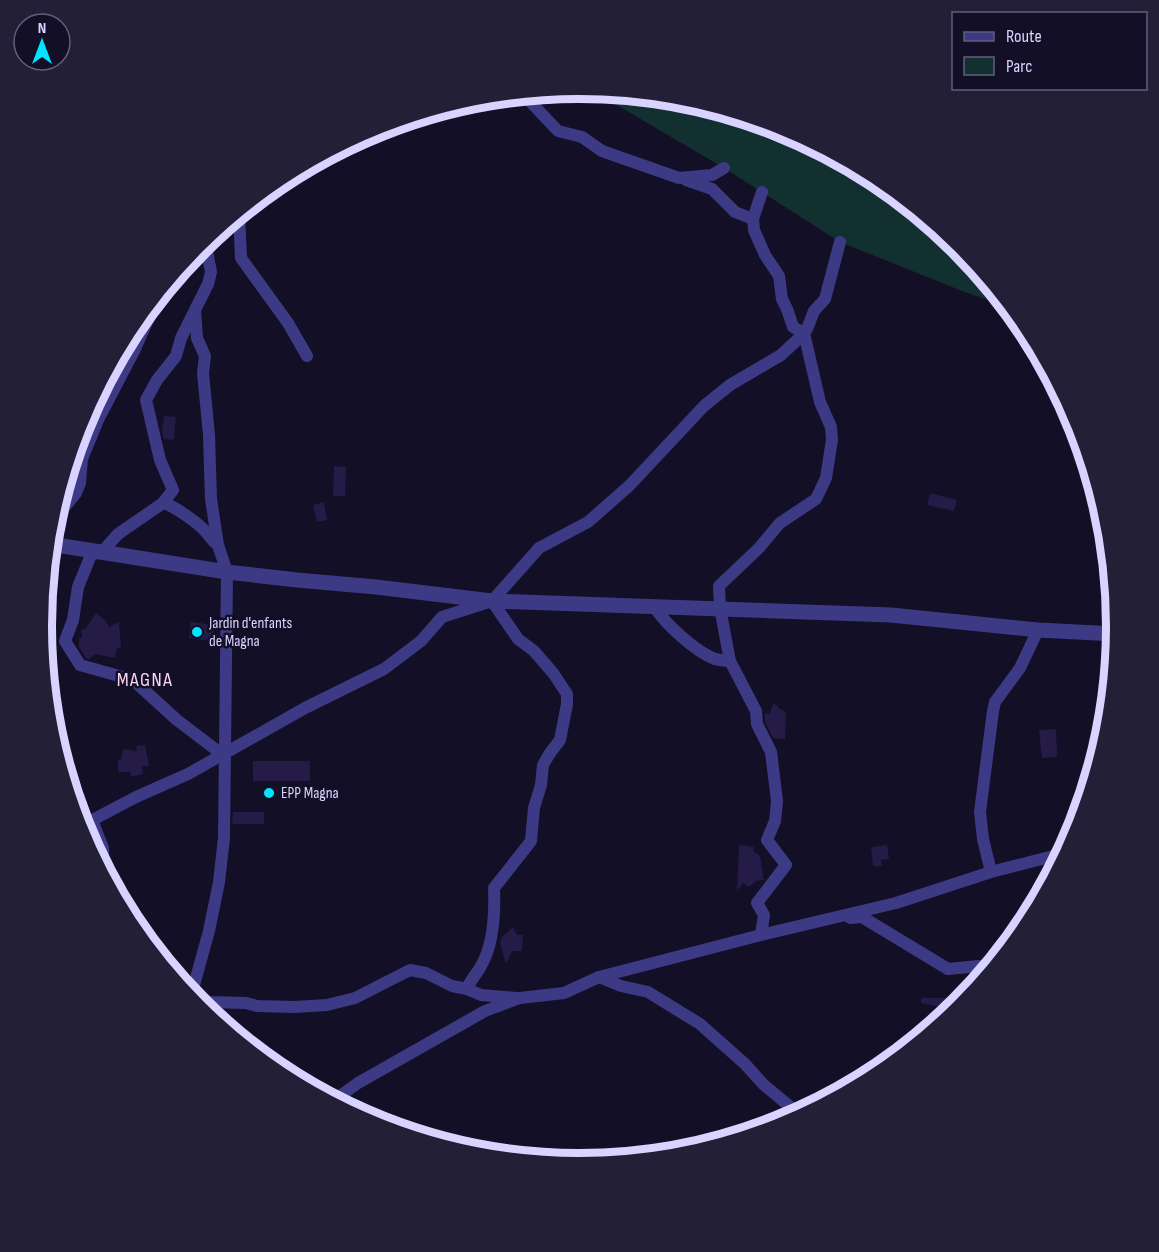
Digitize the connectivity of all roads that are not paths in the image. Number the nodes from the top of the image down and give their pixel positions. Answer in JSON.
{"nodes":[{"id":1,"x":530,"y":102,"type":"edge"},
{"id":2,"x":724,"y":168,"type":"dead end"},
{"id":3,"x":679,"y":178,"type":"junction"},
{"id":4,"x":762,"y":192,"type":"dead end"},
{"id":5,"x":753,"y":219,"type":"junction"},
{"id":6,"x":239,"y":224,"type":"edge"},
{"id":7,"x":840,"y":242,"type":"dead end"},
{"id":8,"x":207,"y":253,"type":"edge"},
{"id":9,"x":195,"y":310,"type":"junction"},
{"id":10,"x":144,"y":329,"type":"edge"},
{"id":11,"x":804,"y":333,"type":"junction"},
{"id":12,"x":307,"y":356,"type":"dead end"},
{"id":13,"x":115,"y":378,"type":"edge"},
{"id":14,"x":96,"y":418,"type":"edge"},
{"id":15,"x":163,"y":503,"type":"junction"},
{"id":16,"x":67,"y":504,"type":"edge"},
{"id":17,"x":59,"y":544,"type":"edge"},
{"id":18,"x":218,"y":545,"type":"junction"},
{"id":19,"x":103,"y":550,"type":"junction"},
{"id":20,"x":226,"y":572,"type":"junction"},
{"id":21,"x":492,"y":601,"type":"junction"},
{"id":22,"x":654,"y":606,"type":"junction"},
{"id":23,"x":720,"y":608,"type":"junction"},
{"id":24,"x":1038,"y":630,"type":"junction"},
{"id":25,"x":1106,"y":633,"type":"edge"},
{"id":26,"x":730,"y":661,"type":"junction"},
{"id":27,"x":223,"y":755,"type":"junction"},
{"id":28,"x":90,"y":821,"type":"edge"},
{"id":29,"x":1053,"y":856,"type":"edge"},
{"id":30,"x":991,"y":872,"type":"junction"},
{"id":31,"x":834,"y":919,"type":"junction"},
{"id":32,"x":761,"y":935,"type":"junction"},
{"id":33,"x":982,"y":966,"type":"edge"},
{"id":34,"x":599,"y":976,"type":"junction"},
{"id":35,"x":194,"y":985,"type":"edge"},
{"id":36,"x":467,"y":989,"type":"junction"},
{"id":37,"x":520,"y":998,"type":"junction"},
{"id":38,"x":210,"y":1002,"type":"edge"},
{"id":39,"x":340,"y":1096,"type":"edge"},
{"id":40,"x":792,"y":1108,"type":"edge"}],
"edges":[{"from":1,"to":3,"type":"street"},
{"from":2,"to":3,"type":"street"},
{"from":3,"to":5,"type":"street"},
{"from":4,"to":5,"type":"street"},
{"from":5,"to":11,"type":"street"},
{"from":6,"to":12,"type":"street"},
{"from":7,"to":11,"type":"street"},
{"from":8,"to":9,"type":"street"},
{"from":9,"to":15,"type":"street"},
{"from":9,"to":18,"type":"street"},
{"from":10,"to":13,"type":"street"},
{"from":11,"to":21,"type":"street"},
{"from":11,"to":23,"type":"street"},
{"from":14,"to":16,"type":"street"},
{"from":15,"to":18,"type":"street"},
{"from":15,"to":19,"type":"street"},
{"from":17,"to":19,"type":"street"},
{"from":18,"to":20,"type":"street"},
{"from":19,"to":20,"type":"street"},
{"from":19,"to":27,"type":"street"},
{"from":20,"to":21,"type":"street"},
{"from":20,"to":27,"type":"street"},
{"from":21,"to":22,"type":"street"},
{"from":21,"to":27,"type":"street"},
{"from":21,"to":36,"type":"street"},
{"from":22,"to":23,"type":"street"},
{"from":22,"to":26,"type":"street"},
{"from":23,"to":24,"type":"street"},
{"from":23,"to":26,"type":"street"},
{"from":24,"to":25,"type":"street"},
{"from":24,"to":30,"type":"street"},
{"from":26,"to":32,"type":"street"},
{"from":27,"to":28,"type":"street"},
{"from":27,"to":35,"type":"street"},
{"from":29,"to":30,"type":"street"},
{"from":30,"to":31,"type":"street"},
{"from":31,"to":32,"type":"street"},
{"from":31,"to":33,"type":"street"},
{"from":32,"to":34,"type":"street"},
{"from":34,"to":37,"type":"street"},
{"from":34,"to":40,"type":"street"},
{"from":36,"to":37,"type":"street"},
{"from":36,"to":38,"type":"street"},
{"from":37,"to":39,"type":"street"}]}
